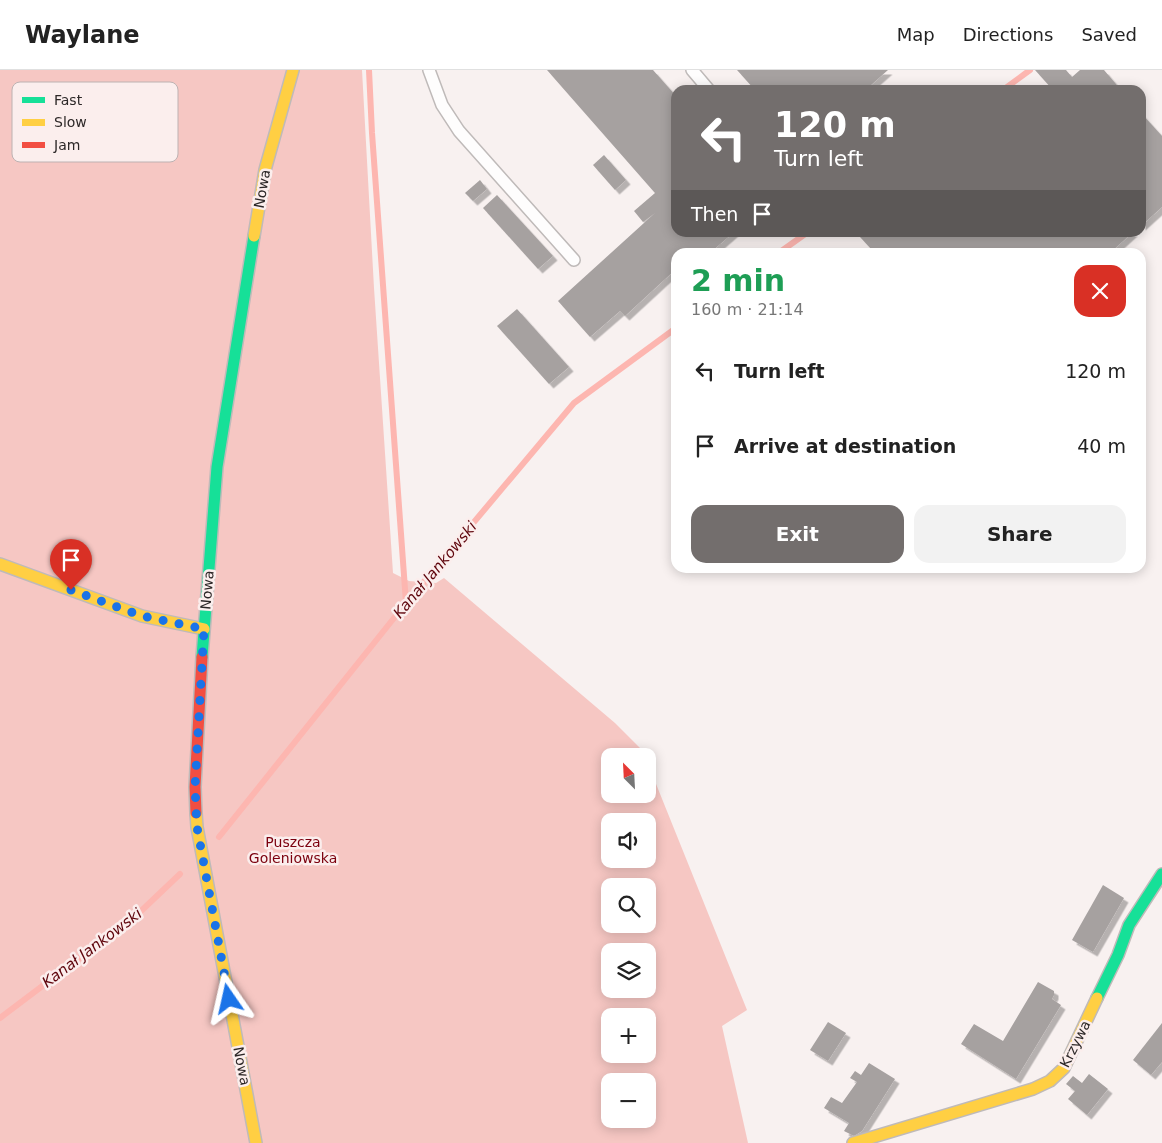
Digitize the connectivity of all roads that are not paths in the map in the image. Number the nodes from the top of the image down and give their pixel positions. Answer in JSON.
{"nodes":[{"id":1,"x":293,"y":70,"type":"edge"},
{"id":2,"x":429,"y":70,"type":"edge"},
{"id":3,"x":692,"y":70,"type":"edge"},
{"id":4,"x":705,"y":85,"type":"edge"},
{"id":5,"x":574,"y":260,"type":"dead end"},
{"id":6,"x":0,"y":564,"type":"edge"},
{"id":7,"x":204,"y":629,"type":"junction"},
{"id":8,"x":1162,"y":874,"type":"edge"},
{"id":9,"x":256,"y":1143,"type":"edge"},
{"id":10,"x":853,"y":1143,"type":"edge"}],
"edges":[{"from":1,"to":7,"type":"street","name":"Nowa"},
{"from":2,"to":5,"type":"lane"},
{"from":3,"to":4,"type":"lane"},
{"from":6,"to":7,"type":"street"},
{"from":7,"to":9,"type":"street","name":"Nowa"},
{"from":8,"to":10,"type":"street","name":"Krzywa"}]}
